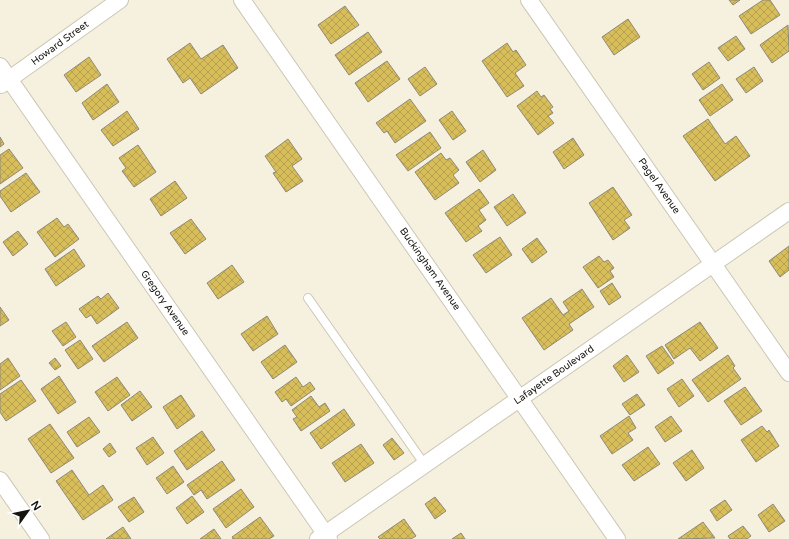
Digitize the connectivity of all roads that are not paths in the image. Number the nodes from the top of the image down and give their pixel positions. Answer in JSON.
{"nodes":[{"id":1,"x":120,"y":0,"type":"edge"},
{"id":2,"x":242,"y":0,"type":"edge"},
{"id":3,"x":529,"y":0,"type":"edge"},
{"id":4,"x":0,"y":66,"type":"edge"},
{"id":5,"x":5,"y":82,"type":"edge"},
{"id":6,"x":789,"y":211,"type":"edge"},
{"id":7,"x":713,"y":264,"type":"junction"},
{"id":8,"x":308,"y":298,"type":"dead end"},
{"id":9,"x":789,"y":373,"type":"edge"},
{"id":10,"x":520,"y":399,"type":"junction"},
{"id":11,"x":425,"y":465,"type":"junction"},
{"id":12,"x":0,"y":480,"type":"edge"},
{"id":13,"x":324,"y":537,"type":"edge"},
{"id":14,"x":41,"y":539,"type":"edge"},
{"id":15,"x":617,"y":539,"type":"edge"}],
"edges":[{"from":1,"to":5,"type":"street","name":"Howard Street"},
{"from":2,"to":10,"type":"street","name":"Buckingham Avenue"},
{"from":3,"to":7,"type":"street","name":"Pagel Avenue"},
{"from":4,"to":5,"type":"street","name":"Gregory Avenue"},
{"from":5,"to":13,"type":"street","name":"Gregory Avenue"},
{"from":6,"to":7,"type":"street","name":"Lafayette Boulevard"},
{"from":7,"to":9,"type":"street","name":"Pagel Avenue"},
{"from":7,"to":10,"type":"street","name":"Lafayette Boulevard"},
{"from":8,"to":11,"type":"lane"},
{"from":10,"to":11,"type":"street","name":"Lafayette Boulevard"},
{"from":10,"to":15,"type":"street","name":"Buckingham Avenue"},
{"from":11,"to":13,"type":"street","name":"Lafayette Boulevard"},
{"from":12,"to":14,"type":"street"}]}
